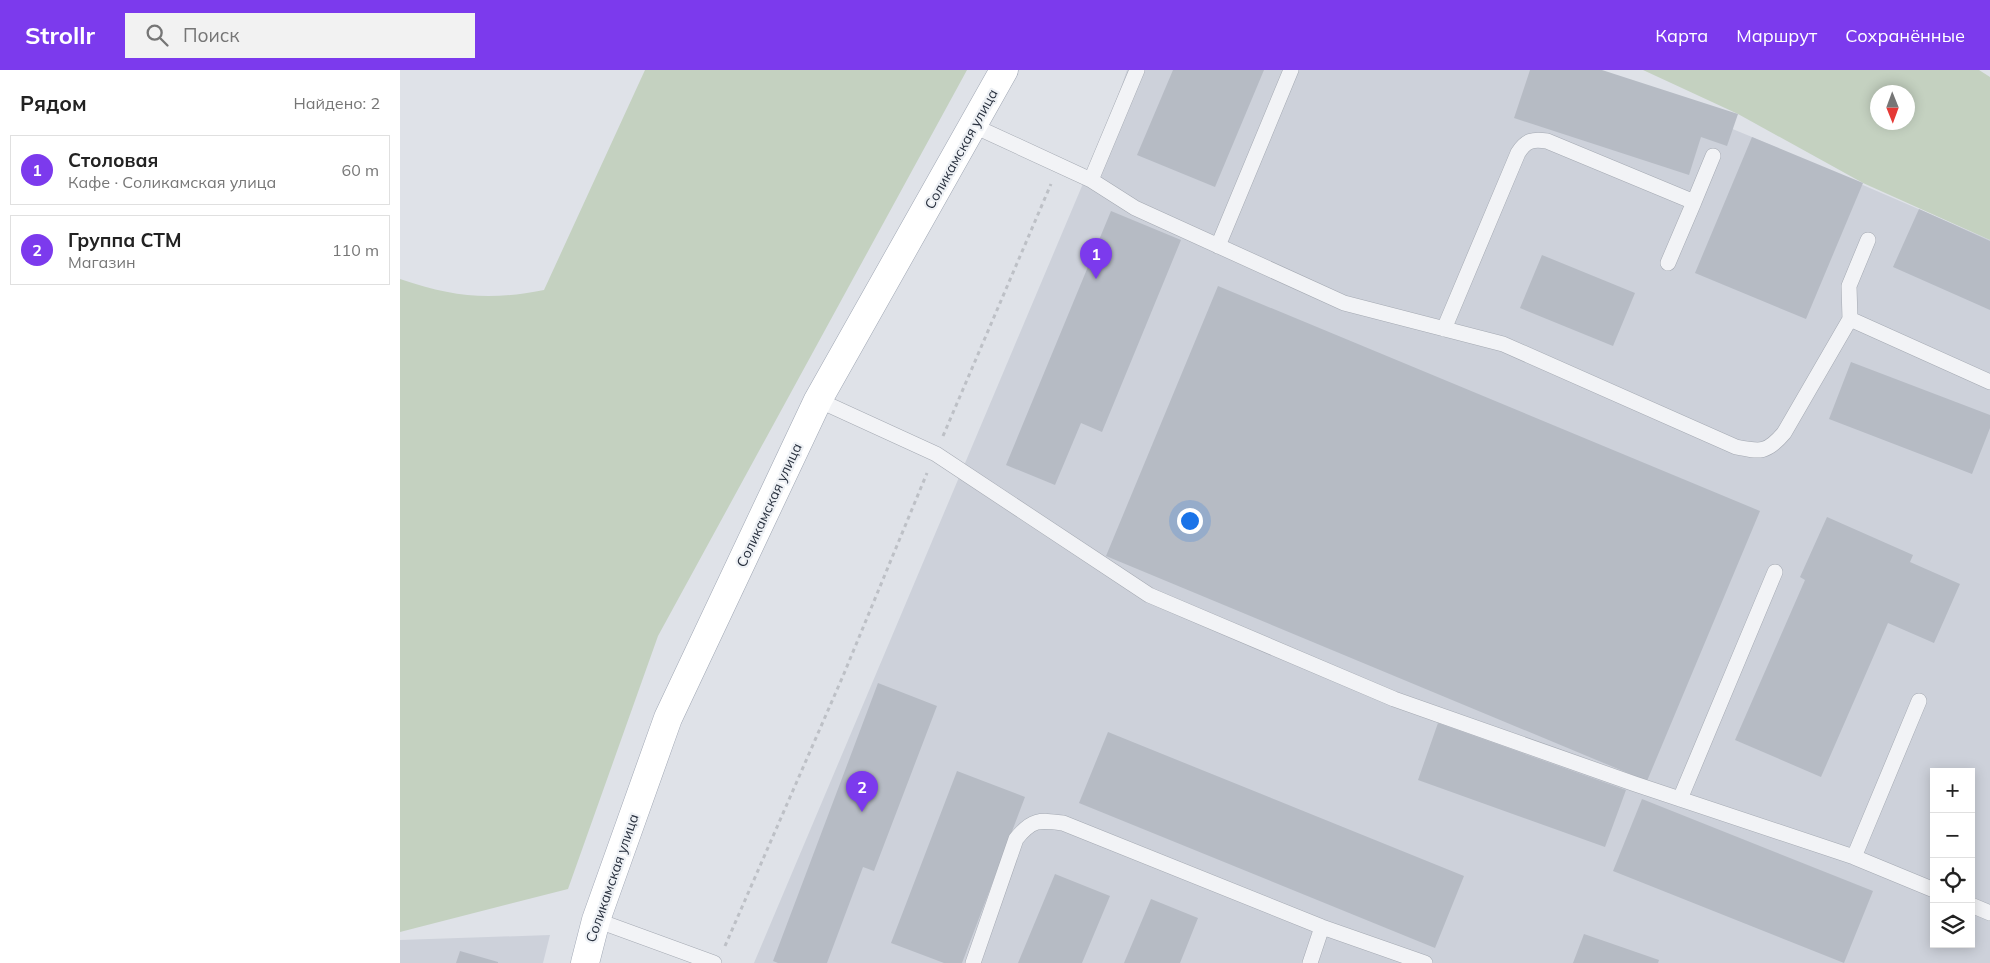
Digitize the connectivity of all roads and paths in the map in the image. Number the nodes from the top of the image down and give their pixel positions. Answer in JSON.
{"nodes":[{"id":1,"x":1004,"y":70,"type":"edge"},
{"id":2,"x":1137,"y":70,"type":"edge"},
{"id":3,"x":1291,"y":70,"type":"edge"},
{"id":4,"x":974,"y":126,"type":"junction"},
{"id":5,"x":1713,"y":156,"type":"dead end"},
{"id":6,"x":1059,"y":165,"type":"junction"},
{"id":7,"x":1091,"y":180,"type":"junction"},
{"id":8,"x":1694,"y":202,"type":"junction"},
{"id":9,"x":1868,"y":240,"type":"dead end"},
{"id":10,"x":1218,"y":246,"type":"junction"},
{"id":11,"x":1668,"y":263,"type":"dead end"},
{"id":12,"x":1850,"y":319,"type":"junction"},
{"id":13,"x":1444,"y":329,"type":"junction"},
{"id":14,"x":1990,"y":382,"type":"edge"},
{"id":15,"x":818,"y":400,"type":"junction"},
{"id":16,"x":936,"y":454,"type":"junction"},
{"id":17,"x":1775,"y":572,"type":"dead end"},
{"id":18,"x":1919,"y":701,"type":"dead end"},
{"id":19,"x":1680,"y":799,"type":"junction"},
{"id":20,"x":1854,"y":857,"type":"junction"},
{"id":21,"x":1930,"y":888,"type":"edge"},
{"id":22,"x":1975,"y":907,"type":"edge"},
{"id":23,"x":1990,"y":913,"type":"edge"},
{"id":24,"x":596,"y":920,"type":"junction"},
{"id":25,"x":1322,"y":927,"type":"junction"},
{"id":26,"x":718,"y":958,"type":"edge"},
{"id":27,"x":585,"y":963,"type":"edge"},
{"id":28,"x":972,"y":963,"type":"edge"},
{"id":29,"x":1310,"y":963,"type":"edge"},
{"id":30,"x":1425,"y":963,"type":"edge"}],
"edges":[{"from":1,"to":4,"type":"main road","name":"Соликамская улица"},
{"from":2,"to":7,"type":"lane"},
{"from":3,"to":10,"type":"lane"},
{"from":4,"to":6,"type":"lane"},
{"from":4,"to":15,"type":"main road","name":"Соликамская улица"},
{"from":5,"to":8,"type":"lane"},
{"from":6,"to":7,"type":"lane"},
{"from":6,"to":16,"type":"path"},
{"from":7,"to":10,"type":"lane"},
{"from":8,"to":11,"type":"lane"},
{"from":8,"to":13,"type":"lane"},
{"from":9,"to":12,"type":"lane"},
{"from":10,"to":13,"type":"lane"},
{"from":12,"to":13,"type":"lane"},
{"from":12,"to":14,"type":"lane"},
{"from":15,"to":16,"type":"lane"},
{"from":15,"to":24,"type":"main road","name":"Соликамская улица"},
{"from":16,"to":19,"type":"lane"},
{"from":16,"to":26,"type":"path"},
{"from":17,"to":19,"type":"lane"},
{"from":18,"to":20,"type":"lane"},
{"from":19,"to":20,"type":"lane"},
{"from":20,"to":21,"type":"lane"},
{"from":22,"to":23,"type":"lane"},
{"from":24,"to":26,"type":"lane"},
{"from":24,"to":27,"type":"main road","name":"Соликамская улица"},
{"from":25,"to":28,"type":"lane"},
{"from":25,"to":29,"type":"lane"},
{"from":25,"to":30,"type":"lane"}]}
